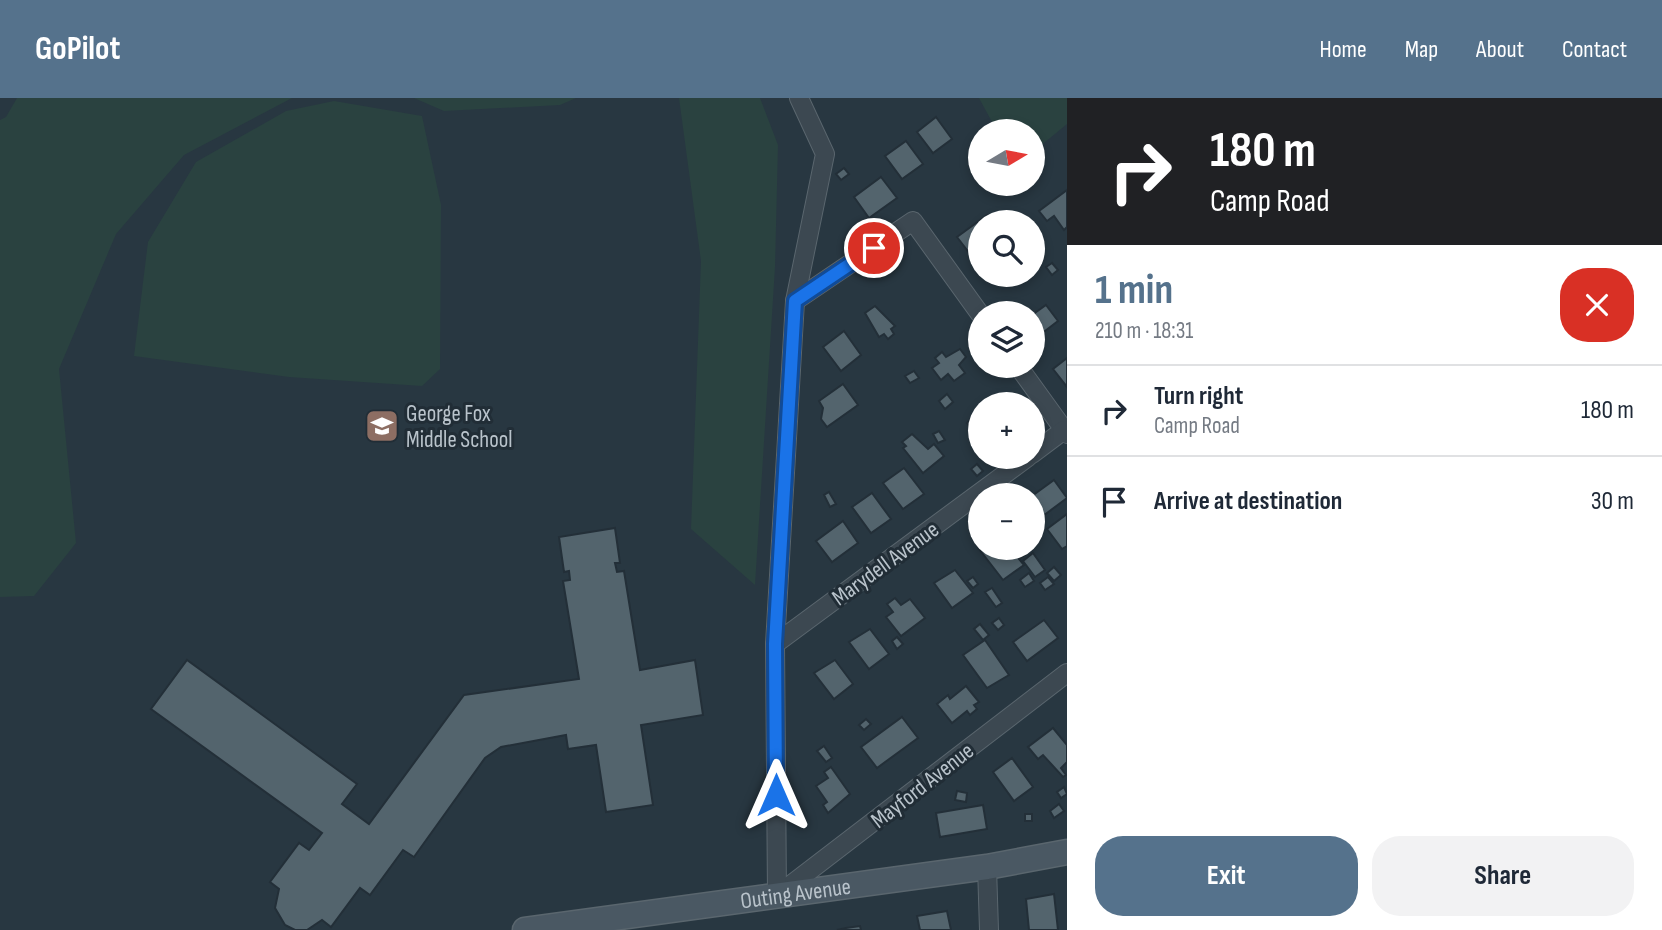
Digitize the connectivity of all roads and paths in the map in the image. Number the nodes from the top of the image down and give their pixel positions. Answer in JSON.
{"nodes":[{"id":1,"x":799,"y":98,"type":"edge"},
{"id":2,"x":795,"y":301,"type":"junction"},
{"id":3,"x":971,"y":301,"type":"edge"},
{"id":4,"x":1027,"y":378,"type":"edge"},
{"id":5,"x":1066,"y":432,"type":"edge"},
{"id":6,"x":1045,"y":445,"type":"edge"},
{"id":7,"x":1011,"y":469,"type":"edge"},
{"id":8,"x":775,"y":644,"type":"junction"},
{"id":9,"x":1067,"y":673,"type":"edge"},
{"id":10,"x":1067,"y":852,"type":"edge"},
{"id":11,"x":987,"y":867,"type":"junction"},
{"id":12,"x":777,"y":896,"type":"junction"},
{"id":13,"x":524,"y":930,"type":"edge"},
{"id":14,"x":989,"y":930,"type":"edge"}],
"edges":[{"from":1,"to":2,"type":"street"},
{"from":2,"to":3,"type":"street"},
{"from":2,"to":8,"type":"street"},
{"from":4,"to":5,"type":"street"},
{"from":5,"to":6,"type":"street","name":"Marydell Avenue"},
{"from":7,"to":8,"type":"street","name":"Marydell Avenue"},
{"from":8,"to":12,"type":"street"},
{"from":9,"to":12,"type":"street","name":"Mayford Avenue"},
{"from":10,"to":11,"type":"street","name":"Outing Avenue"},
{"from":11,"to":12,"type":"street","name":"Outing Avenue"},
{"from":11,"to":14,"type":"street"},
{"from":12,"to":13,"type":"street","name":"Outing Avenue"}]}
